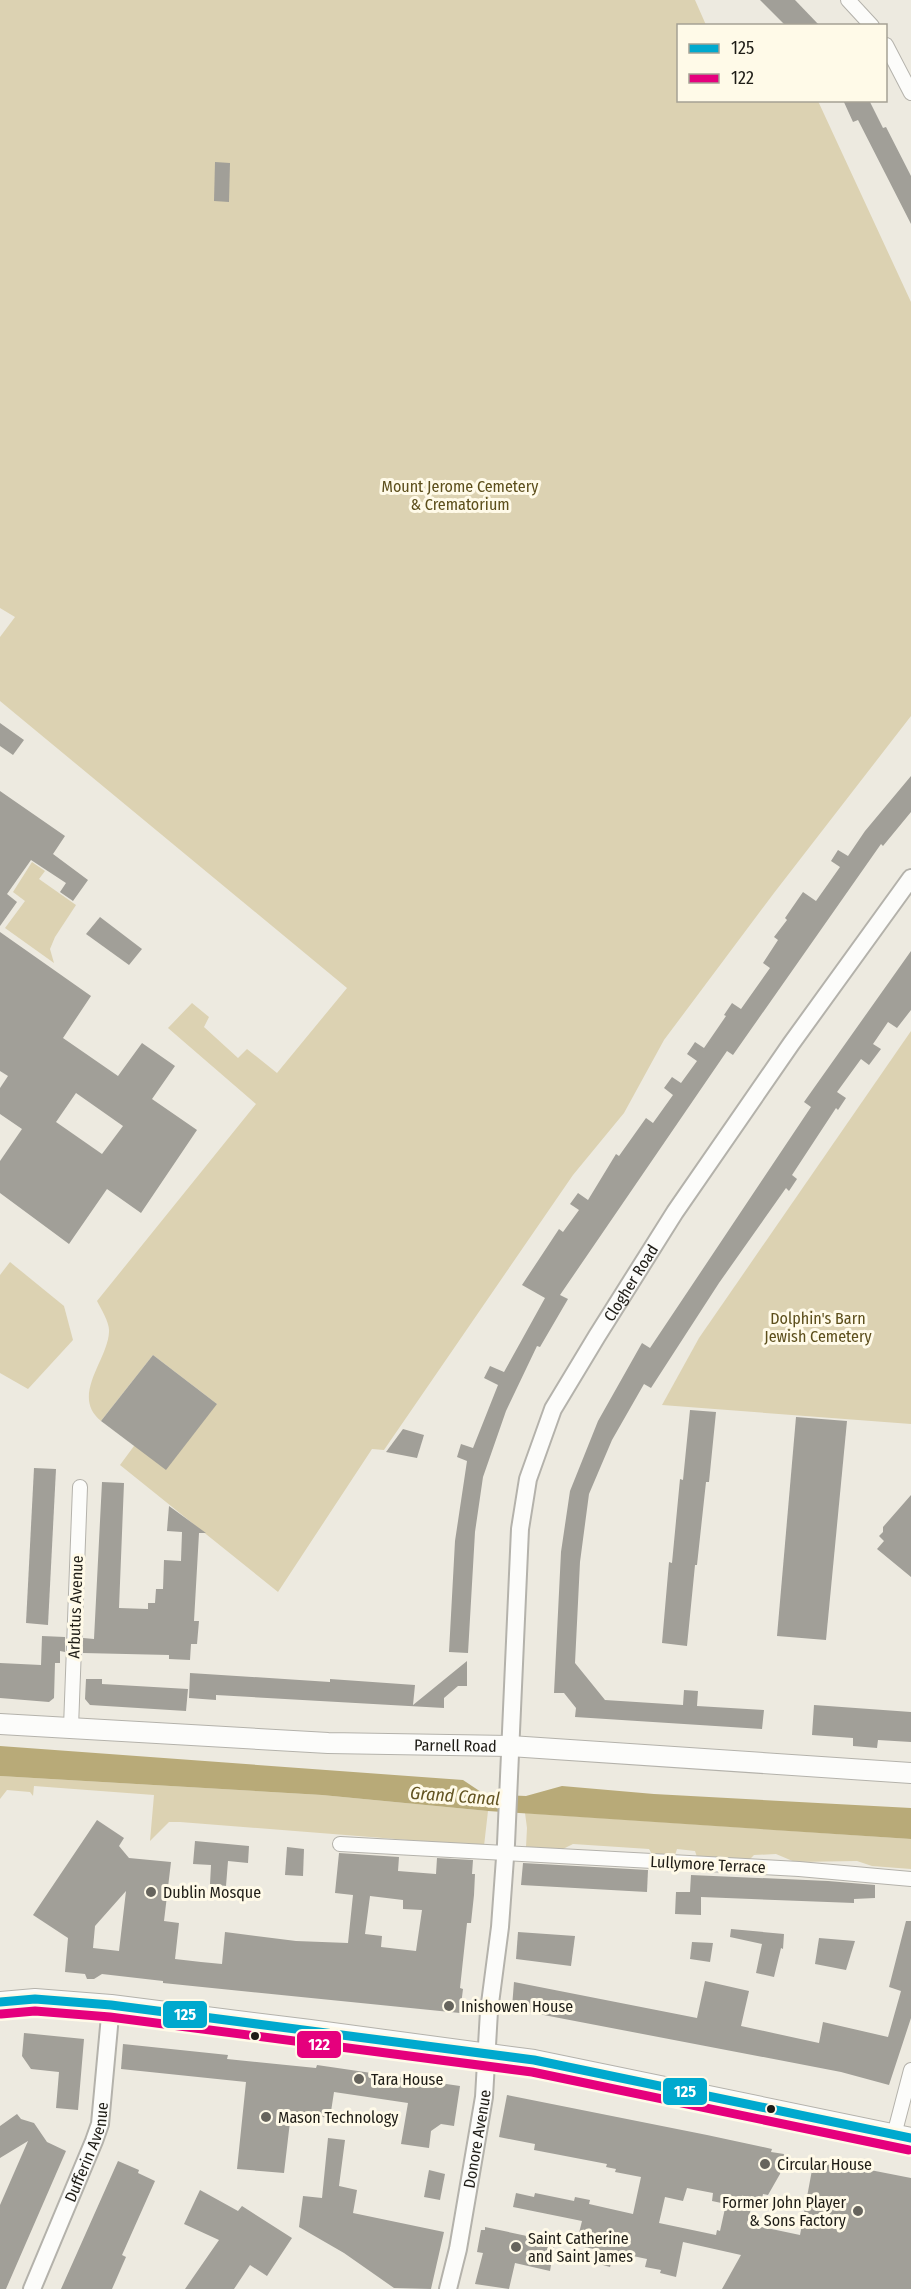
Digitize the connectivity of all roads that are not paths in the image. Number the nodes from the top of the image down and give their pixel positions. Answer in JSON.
{"nodes":[{"id":1,"x":848,"y":0,"type":"edge"},
{"id":2,"x":870,"y":24,"type":"edge"},
{"id":3,"x":887,"y":49,"type":"edge"},
{"id":4,"x":911,"y":93,"type":"edge"},
{"id":5,"x":911,"y":878,"type":"edge"},
{"id":6,"x":80,"y":1487,"type":"dead end"},
{"id":7,"x":0,"y":1724,"type":"edge"},
{"id":8,"x":71,"y":1727,"type":"junction"},
{"id":9,"x":510,"y":1754,"type":"junction"},
{"id":10,"x":911,"y":1773,"type":"edge"},
{"id":11,"x":340,"y":1844,"type":"dead end"},
{"id":12,"x":505,"y":1848,"type":"junction"},
{"id":13,"x":911,"y":1879,"type":"edge"},
{"id":14,"x":0,"y":2002,"type":"edge"},
{"id":15,"x":111,"y":2006,"type":"junction"},
{"id":16,"x":487,"y":2054,"type":"junction"},
{"id":17,"x":911,"y":2070,"type":"edge"},
{"id":18,"x":902,"y":2136,"type":"edge"},
{"id":19,"x":32,"y":2289,"type":"edge"},
{"id":20,"x":448,"y":2289,"type":"edge"}],
"edges":[{"from":1,"to":2,"type":"street"},
{"from":3,"to":4,"type":"street"},
{"from":5,"to":9,"type":"street","name":"Clogher Road"},
{"from":6,"to":8,"type":"street","name":"Arbutus Avenue"},
{"from":7,"to":8,"type":"main road","name":"Parnell Road"},
{"from":8,"to":9,"type":"main road","name":"Parnell Road"},
{"from":9,"to":10,"type":"main road","name":"Parnell Road"},
{"from":9,"to":12,"type":"street","name":"Clogher Road"},
{"from":11,"to":12,"type":"street","name":"Lullymore Terrace"},
{"from":12,"to":13,"type":"street","name":"Lullymore Terrace"},
{"from":12,"to":16,"type":"street","name":"Donore Avenue"},
{"from":14,"to":15,"type":"main road"},
{"from":15,"to":16,"type":"main road"},
{"from":15,"to":19,"type":"street","name":"Dufferin Avenue"},
{"from":16,"to":18,"type":"main road"},
{"from":16,"to":20,"type":"street","name":"Donore Avenue"},
{"from":17,"to":18,"type":"street"}]}
